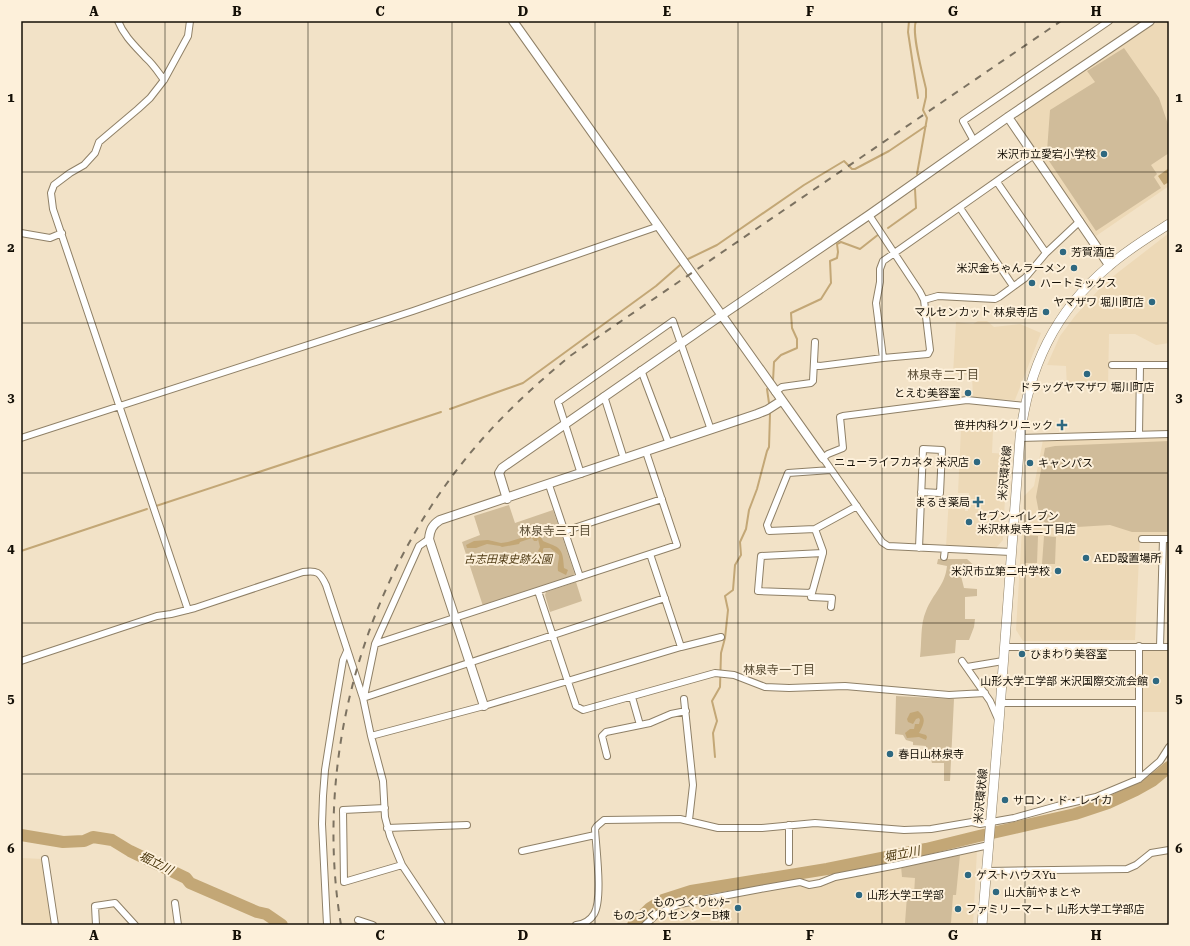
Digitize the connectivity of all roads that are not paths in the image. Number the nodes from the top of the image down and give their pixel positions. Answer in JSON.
{"nodes":[{"id":1,"x":118,"y":21,"type":"edge"},
{"id":2,"x":190,"y":21,"type":"edge"},
{"id":3,"x":514,"y":21,"type":"edge"},
{"id":4,"x":1109,"y":21,"type":"edge"},
{"id":5,"x":1150,"y":21,"type":"edge"},
{"id":6,"x":164,"y":80,"type":"junction"},
{"id":7,"x":1008,"y":117,"type":"junction"},
{"id":8,"x":974,"y":141,"type":"junction"},
{"id":9,"x":1034,"y":155,"type":"junction"},
{"id":10,"x":997,"y":182,"type":"junction"},
{"id":11,"x":960,"y":208,"type":"junction"},
{"id":12,"x":869,"y":215,"type":"junction"},
{"id":13,"x":1080,"y":221,"type":"junction"},
{"id":14,"x":1169,"y":224,"type":"edge"},
{"id":15,"x":659,"y":226,"type":"junction"},
{"id":16,"x":21,"y":233,"type":"edge"},
{"id":17,"x":62,"y":233,"type":"junction"},
{"id":18,"x":895,"y":253,"type":"junction"},
{"id":19,"x":1046,"y":254,"type":"junction"},
{"id":20,"x":1109,"y":265,"type":"junction"},
{"id":21,"x":1013,"y":286,"type":"junction"},
{"id":22,"x":924,"y":300,"type":"junction"},
{"id":23,"x":722,"y":314,"type":"junction"},
{"id":24,"x":681,"y":342,"type":"junction"},
{"id":25,"x":815,"y":342,"type":"dead end"},
{"id":26,"x":883,"y":358,"type":"junction"},
{"id":27,"x":1112,"y":364,"type":"dead end"},
{"id":28,"x":814,"y":365,"type":"junction"},
{"id":29,"x":1140,"y":365,"type":"junction"},
{"id":30,"x":1169,"y":365,"type":"edge"},
{"id":31,"x":641,"y":370,"type":"junction"},
{"id":32,"x":775,"y":392,"type":"junction"},
{"id":33,"x":604,"y":396,"type":"junction"},
{"id":34,"x":781,"y":401,"type":"junction"},
{"id":35,"x":120,"y":405,"type":"junction"},
{"id":36,"x":1024,"y":406,"type":"junction"},
{"id":37,"x":564,"y":424,"type":"junction"},
{"id":38,"x":711,"y":430,"type":"junction"},
{"id":39,"x":1169,"y":434,"type":"edge"},
{"id":40,"x":1139,"y":435,"type":"junction"},
{"id":41,"x":21,"y":438,"type":"edge"},
{"id":42,"x":1020,"y":438,"type":"junction"},
{"id":43,"x":669,"y":444,"type":"junction"},
{"id":44,"x":646,"y":452,"type":"junction"},
{"id":45,"x":822,"y":458,"type":"junction"},
{"id":46,"x":624,"y":459,"type":"junction"},
{"id":47,"x":831,"y":470,"type":"junction"},
{"id":48,"x":581,"y":474,"type":"junction"},
{"id":49,"x":549,"y":484,"type":"junction"},
{"id":50,"x":921,"y":492,"type":"junction"},
{"id":51,"x":507,"y":499,"type":"junction"},
{"id":52,"x":662,"y":499,"type":"junction"},
{"id":53,"x":857,"y":506,"type":"junction"},
{"id":54,"x":815,"y":529,"type":"junction"},
{"id":55,"x":565,"y":531,"type":"junction"},
{"id":56,"x":429,"y":539,"type":"junction"},
{"id":57,"x":1166,"y":539,"type":"edge"},
{"id":58,"x":1142,"y":540,"type":"dead end"},
{"id":59,"x":919,"y":548,"type":"junction"},
{"id":60,"x":945,"y":549,"type":"junction"},
{"id":61,"x":1011,"y":552,"type":"junction"},
{"id":62,"x":823,"y":553,"type":"junction"},
{"id":63,"x":650,"y":554,"type":"junction"},
{"id":64,"x":944,"y":557,"type":"dead end"},
{"id":65,"x":580,"y":577,"type":"junction"},
{"id":66,"x":538,"y":591,"type":"junction"},
{"id":67,"x":811,"y":592,"type":"junction"},
{"id":68,"x":665,"y":598,"type":"junction"},
{"id":69,"x":831,"y":607,"type":"dead end"},
{"id":70,"x":188,"y":610,"type":"junction"},
{"id":71,"x":455,"y":618,"type":"junction"},
{"id":72,"x":553,"y":634,"type":"junction"},
{"id":73,"x":721,"y":638,"type":"dead end"},
{"id":74,"x":375,"y":644,"type":"junction"},
{"id":75,"x":1139,"y":646,"type":"junction"},
{"id":76,"x":1169,"y":646,"type":"edge"},
{"id":77,"x":681,"y":647,"type":"junction"},
{"id":78,"x":1004,"y":647,"type":"junction"},
{"id":79,"x":1160,"y":647,"type":"junction"},
{"id":80,"x":347,"y":651,"type":"junction"},
{"id":81,"x":21,"y":661,"type":"edge"},
{"id":82,"x":962,"y":661,"type":"dead end"},
{"id":83,"x":1003,"y":661,"type":"junction"},
{"id":84,"x":470,"y":663,"type":"junction"},
{"id":85,"x":967,"y":667,"type":"junction"},
{"id":86,"x":569,"y":681,"type":"junction"},
{"id":87,"x":985,"y":693,"type":"junction"},
{"id":88,"x":632,"y":697,"type":"junction"},
{"id":89,"x":363,"y":698,"type":"junction"},
{"id":90,"x":684,"y":699,"type":"dead end"},
{"id":91,"x":1139,"y":702,"type":"junction"},
{"id":92,"x":1000,"y":703,"type":"junction"},
{"id":93,"x":484,"y":706,"type":"junction"},
{"id":94,"x":686,"y":711,"type":"junction"},
{"id":95,"x":999,"y":722,"type":"junction"},
{"id":96,"x":640,"y":725,"type":"junction"},
{"id":97,"x":371,"y":736,"type":"junction"},
{"id":98,"x":1169,"y":747,"type":"edge"},
{"id":99,"x":607,"y":756,"type":"dead end"},
{"id":100,"x":1139,"y":779,"type":"junction"},
{"id":101,"x":385,"y":808,"type":"junction"},
{"id":102,"x":689,"y":820,"type":"junction"},
{"id":103,"x":991,"y":824,"type":"junction"},
{"id":104,"x":467,"y":825,"type":"dead end"},
{"id":105,"x":789,"y":825,"type":"junction"},
{"id":106,"x":387,"y":828,"type":"junction"},
{"id":107,"x":595,"y":835,"type":"junction"},
{"id":108,"x":989,"y":844,"type":"junction"},
{"id":109,"x":1169,"y":850,"type":"edge"},
{"id":110,"x":522,"y":851,"type":"dead end"},
{"id":111,"x":46,"y":859,"type":"dead end"},
{"id":112,"x":788,"y":862,"type":"dead end"},
{"id":113,"x":402,"y":865,"type":"junction"},
{"id":114,"x":986,"y":871,"type":"junction"},
{"id":115,"x":175,"y":903,"type":"dead end"},
{"id":116,"x":358,"y":920,"type":"dead end"},
{"id":117,"x":55,"y":925,"type":"edge"},
{"id":118,"x":96,"y":925,"type":"edge"},
{"id":119,"x":134,"y":925,"type":"edge"},
{"id":120,"x":178,"y":925,"type":"edge"},
{"id":121,"x":327,"y":925,"type":"edge"},
{"id":122,"x":372,"y":925,"type":"edge"},
{"id":123,"x":442,"y":925,"type":"edge"},
{"id":124,"x":576,"y":925,"type":"edge"},
{"id":125,"x":645,"y":925,"type":"edge"},
{"id":126,"x":982,"y":925,"type":"edge"}],
"edges":[{"from":1,"to":6,"type":"street"},
{"from":2,"to":6,"type":"street"},
{"from":3,"to":15,"type":"street"},
{"from":4,"to":8,"type":"street"},
{"from":5,"to":7,"type":"street"},
{"from":6,"to":17,"type":"street"},
{"from":7,"to":8,"type":"street"},
{"from":7,"to":9,"type":"street"},
{"from":8,"to":12,"type":"street"},
{"from":9,"to":10,"type":"street"},
{"from":9,"to":13,"type":"street"},
{"from":10,"to":11,"type":"street"},
{"from":10,"to":19,"type":"street"},
{"from":11,"to":18,"type":"street"},
{"from":11,"to":21,"type":"street"},
{"from":12,"to":18,"type":"street"},
{"from":12,"to":23,"type":"street"},
{"from":13,"to":19,"type":"street"},
{"from":13,"to":20,"type":"street"},
{"from":14,"to":20,"type":"main road","name":"米沢環状線"},
{"from":15,"to":23,"type":"street"},
{"from":15,"to":35,"type":"street"},
{"from":16,"to":17,"type":"street"},
{"from":17,"to":35,"type":"street"},
{"from":18,"to":22,"type":"street"},
{"from":18,"to":26,"type":"street"},
{"from":19,"to":21,"type":"street"},
{"from":20,"to":36,"type":"main road","name":"米沢環状線"},
{"from":21,"to":22,"type":"street"},
{"from":22,"to":26,"type":"street"},
{"from":23,"to":24,"type":"street"},
{"from":23,"to":32,"type":"street"},
{"from":24,"to":31,"type":"street"},
{"from":24,"to":37,"type":"street"},
{"from":24,"to":38,"type":"street"},
{"from":25,"to":28,"type":"street"},
{"from":26,"to":28,"type":"street"},
{"from":27,"to":29,"type":"street"},
{"from":28,"to":32,"type":"street"},
{"from":29,"to":30,"type":"street"},
{"from":29,"to":40,"type":"street"},
{"from":31,"to":33,"type":"street"},
{"from":31,"to":43,"type":"street"},
{"from":32,"to":34,"type":"street"},
{"from":33,"to":37,"type":"street"},
{"from":33,"to":46,"type":"street"},
{"from":34,"to":38,"type":"street"},
{"from":34,"to":45,"type":"street"},
{"from":35,"to":41,"type":"street"},
{"from":35,"to":70,"type":"street"},
{"from":36,"to":42,"type":"main road","name":"米沢環状線"},
{"from":36,"to":45,"type":"street"},
{"from":37,"to":48,"type":"street"},
{"from":37,"to":51,"type":"street"},
{"from":38,"to":43,"type":"street"},
{"from":39,"to":40,"type":"street"},
{"from":40,"to":42,"type":"street"},
{"from":42,"to":61,"type":"main road","name":"米沢環状線"},
{"from":43,"to":44,"type":"street"},
{"from":44,"to":46,"type":"street"},
{"from":44,"to":52,"type":"street"},
{"from":45,"to":47,"type":"street"},
{"from":46,"to":48,"type":"street"},
{"from":47,"to":53,"type":"street"},
{"from":47,"to":54,"type":"street"},
{"from":48,"to":49,"type":"street"},
{"from":49,"to":51,"type":"street"},
{"from":49,"to":55,"type":"street"},
{"from":50,"to":50,"type":"street"},
{"from":50,"to":59,"type":"street"},
{"from":51,"to":56,"type":"street"},
{"from":52,"to":55,"type":"street"},
{"from":52,"to":63,"type":"street"},
{"from":53,"to":54,"type":"street"},
{"from":53,"to":59,"type":"street"},
{"from":54,"to":62,"type":"street"},
{"from":55,"to":65,"type":"street"},
{"from":56,"to":71,"type":"street"},
{"from":56,"to":74,"type":"street"},
{"from":57,"to":58,"type":"street"},
{"from":57,"to":79,"type":"street"},
{"from":59,"to":60,"type":"street"},
{"from":60,"to":61,"type":"street"},
{"from":60,"to":64,"type":"street"},
{"from":61,"to":78,"type":"main road","name":"米沢環状線"},
{"from":62,"to":67,"type":"street"},
{"from":62,"to":67,"type":"street"},
{"from":63,"to":65,"type":"street"},
{"from":63,"to":68,"type":"street"},
{"from":65,"to":66,"type":"street"},
{"from":66,"to":71,"type":"street"},
{"from":66,"to":72,"type":"street"},
{"from":67,"to":69,"type":"street"},
{"from":68,"to":72,"type":"street"},
{"from":68,"to":77,"type":"street"},
{"from":70,"to":80,"type":"street"},
{"from":70,"to":81,"type":"street"},
{"from":71,"to":74,"type":"street"},
{"from":71,"to":84,"type":"street"},
{"from":72,"to":84,"type":"street"},
{"from":72,"to":86,"type":"street"},
{"from":73,"to":77,"type":"street"},
{"from":74,"to":89,"type":"street"},
{"from":75,"to":78,"type":"street"},
{"from":75,"to":79,"type":"street"},
{"from":75,"to":91,"type":"street"},
{"from":76,"to":79,"type":"street"},
{"from":77,"to":86,"type":"street"},
{"from":78,"to":83,"type":"main road","name":"米沢環状線"},
{"from":80,"to":89,"type":"street"},
{"from":80,"to":121,"type":"street"},
{"from":82,"to":85,"type":"street"},
{"from":83,"to":85,"type":"street"},
{"from":83,"to":92,"type":"main road","name":"米沢環状線"},
{"from":84,"to":89,"type":"street"},
{"from":84,"to":93,"type":"street"},
{"from":85,"to":87,"type":"street"},
{"from":86,"to":88,"type":"street"},
{"from":86,"to":93,"type":"street"},
{"from":87,"to":88,"type":"street"},
{"from":87,"to":95,"type":"street"},
{"from":88,"to":96,"type":"street"},
{"from":89,"to":97,"type":"street"},
{"from":90,"to":94,"type":"street"},
{"from":91,"to":92,"type":"street"},
{"from":91,"to":100,"type":"street"},
{"from":92,"to":95,"type":"main road","name":"米沢環状線"},
{"from":93,"to":97,"type":"street"},
{"from":94,"to":96,"type":"street"},
{"from":94,"to":102,"type":"street"},
{"from":95,"to":103,"type":"main road","name":"米沢環状線"},
{"from":96,"to":99,"type":"street"},
{"from":97,"to":101,"type":"street"},
{"from":98,"to":100,"type":"street"},
{"from":100,"to":103,"type":"street"},
{"from":101,"to":106,"type":"street"},
{"from":101,"to":113,"type":"street"},
{"from":102,"to":105,"type":"street"},
{"from":102,"to":107,"type":"street"},
{"from":103,"to":105,"type":"street"},
{"from":103,"to":108,"type":"main road","name":"米沢環状線"},
{"from":104,"to":106,"type":"street"},
{"from":105,"to":112,"type":"street"},
{"from":106,"to":113,"type":"street"},
{"from":107,"to":110,"type":"street"},
{"from":107,"to":124,"type":"street"},
{"from":108,"to":114,"type":"main road","name":"米沢環状線"},
{"from":108,"to":125,"type":"street"},
{"from":109,"to":114,"type":"street"},
{"from":111,"to":117,"type":"street"},
{"from":113,"to":123,"type":"street"},
{"from":114,"to":126,"type":"main road","name":"米沢環状線"},
{"from":115,"to":120,"type":"street"},
{"from":116,"to":122,"type":"street"},
{"from":118,"to":119,"type":"street"}]}
